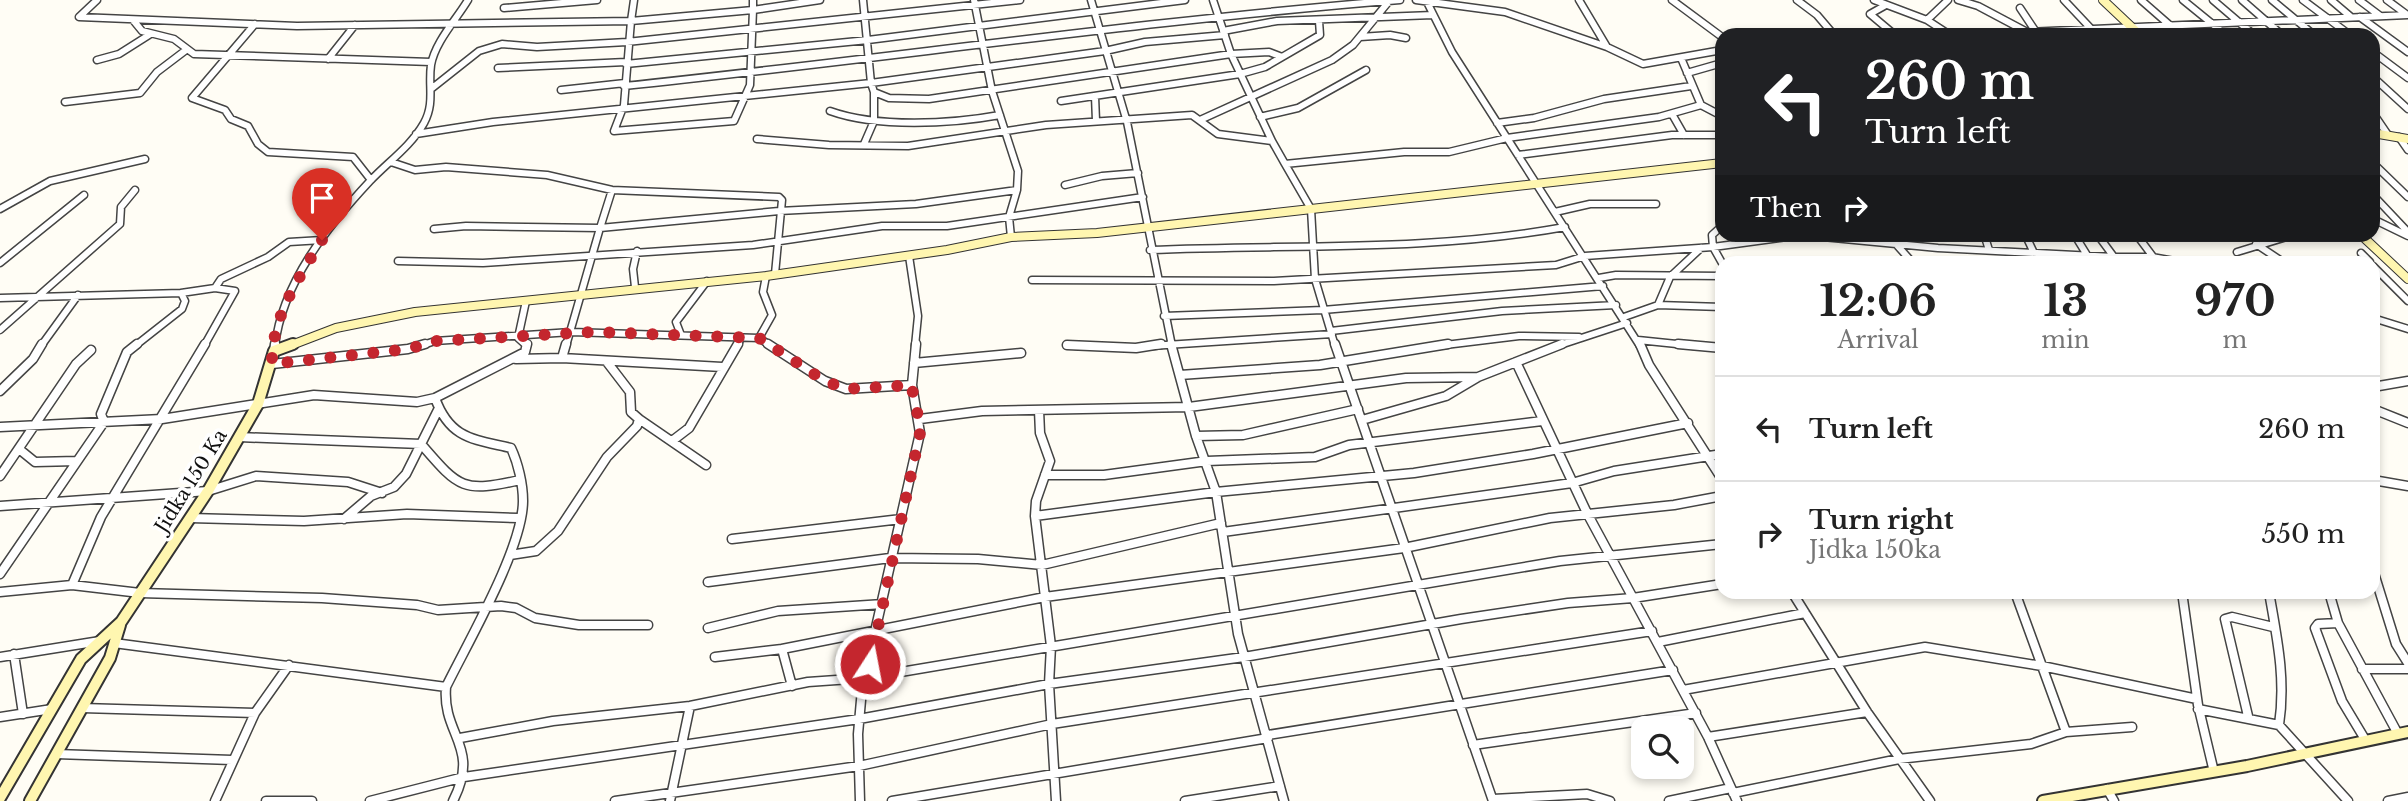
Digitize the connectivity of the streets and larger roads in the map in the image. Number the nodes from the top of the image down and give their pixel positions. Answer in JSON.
{"nodes":[{"id":1,"x":97,"y":0,"type":"edge"},
{"id":2,"x":468,"y":0,"type":"edge"},
{"id":3,"x":597,"y":0,"type":"edge"},
{"id":4,"x":634,"y":0,"type":"edge"},
{"id":5,"x":753,"y":0,"type":"edge"},
{"id":6,"x":820,"y":0,"type":"edge"},
{"id":7,"x":863,"y":0,"type":"edge"},
{"id":8,"x":1020,"y":0,"type":"edge"},
{"id":9,"x":1091,"y":0,"type":"edge"},
{"id":10,"x":1185,"y":0,"type":"edge"},
{"id":11,"x":1213,"y":0,"type":"edge"},
{"id":12,"x":1390,"y":0,"type":"edge"},
{"id":13,"x":1401,"y":0,"type":"edge"},
{"id":14,"x":1416,"y":0,"type":"edge"},
{"id":15,"x":1579,"y":0,"type":"edge"},
{"id":16,"x":1672,"y":0,"type":"edge"},
{"id":17,"x":1797,"y":0,"type":"edge"},
{"id":18,"x":1874,"y":0,"type":"edge"},
{"id":19,"x":1948,"y":0,"type":"edge"},
{"id":20,"x":1958,"y":0,"type":"edge"},
{"id":21,"x":2064,"y":0,"type":"edge"},
{"id":22,"x":2103,"y":0,"type":"edge"},
{"id":23,"x":2141,"y":0,"type":"edge"},
{"id":24,"x":2183,"y":0,"type":"edge"},
{"id":25,"x":2213,"y":0,"type":"edge"},
{"id":26,"x":2242,"y":0,"type":"edge"},
{"id":27,"x":2272,"y":0,"type":"edge"},
{"id":28,"x":2303,"y":0,"type":"edge"},
{"id":29,"x":2331,"y":0,"type":"edge"},
{"id":30,"x":2359,"y":0,"type":"edge"},
{"id":31,"x":2387,"y":0,"type":"edge"},
{"id":32,"x":1364,"y":1,"type":"edge"},
{"id":33,"x":1426,"y":1,"type":"edge"},
{"id":34,"x":554,"y":2,"type":"edge"},
{"id":35,"x":975,"y":3,"type":"edge"},
{"id":36,"x":1886,"y":5,"type":"junction"},
{"id":37,"x":504,"y":8,"type":"dead end"},
{"id":38,"x":2020,"y":8,"type":"dead end"},
{"id":39,"x":753,"y":9,"type":"junction"},
{"id":40,"x":1094,"y":12,"type":"junction"},
{"id":41,"x":1218,"y":15,"type":"junction"},
{"id":42,"x":1433,"y":15,"type":"junction"},
{"id":43,"x":2408,"y":15,"type":"edge"},
{"id":44,"x":2379,"y":16,"type":"junction"},
{"id":45,"x":1375,"y":17,"type":"junction"},
{"id":46,"x":2360,"y":17,"type":"junction"},
{"id":47,"x":865,"y":18,"type":"junction"},
{"id":48,"x":2351,"y":18,"type":"junction"},
{"id":49,"x":2297,"y":19,"type":"junction"},
{"id":50,"x":2328,"y":19,"type":"junction"},
{"id":51,"x":133,"y":20,"type":"junction"},
{"id":52,"x":1927,"y":20,"type":"junction"},
{"id":53,"x":630,"y":21,"type":"junction"},
{"id":54,"x":1319,"y":21,"type":"junction"},
{"id":55,"x":2269,"y":21,"type":"junction"},
{"id":56,"x":2241,"y":22,"type":"junction"},
{"id":57,"x":2212,"y":23,"type":"junction"},
{"id":58,"x":255,"y":24,"type":"junction"},
{"id":59,"x":355,"y":25,"type":"junction"},
{"id":60,"x":453,"y":25,"type":"junction"},
{"id":61,"x":980,"y":26,"type":"junction"},
{"id":62,"x":2172,"y":26,"type":"junction"},
{"id":63,"x":1829,"y":28,"type":"edge"},
{"id":64,"x":1887,"y":28,"type":"edge"},
{"id":65,"x":1940,"y":28,"type":"edge"},
{"id":66,"x":2019,"y":28,"type":"edge"},
{"id":67,"x":2034,"y":28,"type":"edge"},
{"id":68,"x":2090,"y":28,"type":"edge"},
{"id":69,"x":2133,"y":28,"type":"joint"},
{"id":70,"x":2218,"y":28,"type":"edge"},
{"id":71,"x":2247,"y":28,"type":"edge"},
{"id":72,"x":2276,"y":28,"type":"edge"},
{"id":73,"x":2307,"y":28,"type":"edge"},
{"id":74,"x":2340,"y":28,"type":"edge"},
{"id":75,"x":2375,"y":28,"type":"edge"},
{"id":76,"x":752,"y":29,"type":"junction"},
{"id":77,"x":1100,"y":31,"type":"junction"},
{"id":78,"x":1715,"y":32,"type":"edge"},
{"id":79,"x":2380,"y":32,"type":"edge"},
{"id":80,"x":1224,"y":33,"type":"junction"},
{"id":81,"x":149,"y":35,"type":"junction"},
{"id":82,"x":1360,"y":37,"type":"junction"},
{"id":83,"x":1406,"y":38,"type":"dead end"},
{"id":84,"x":868,"y":40,"type":"junction"},
{"id":85,"x":627,"y":42,"type":"junction"},
{"id":86,"x":984,"y":46,"type":"junction"},
{"id":87,"x":1607,"y":47,"type":"junction"},
{"id":88,"x":186,"y":50,"type":"junction"},
{"id":89,"x":749,"y":50,"type":"junction"},
{"id":90,"x":1105,"y":51,"type":"junction"},
{"id":91,"x":1715,"y":51,"type":"edge"},
{"id":92,"x":2408,"y":52,"type":"edge"},
{"id":93,"x":1231,"y":54,"type":"junction"},
{"id":94,"x":227,"y":55,"type":"junction"},
{"id":95,"x":1282,"y":57,"type":"junction"},
{"id":96,"x":2380,"y":57,"type":"edge"},
{"id":97,"x":1681,"y":58,"type":"junction"},
{"id":98,"x":328,"y":59,"type":"junction"},
{"id":99,"x":97,"y":60,"type":"dead end"},
{"id":100,"x":869,"y":60,"type":"junction"},
{"id":101,"x":430,"y":62,"type":"junction"},
{"id":102,"x":626,"y":63,"type":"junction"},
{"id":103,"x":1715,"y":65,"type":"edge"},
{"id":104,"x":988,"y":67,"type":"junction"},
{"id":105,"x":498,"y":68,"type":"dead end"},
{"id":106,"x":1366,"y":71,"type":"dead end"},
{"id":107,"x":1112,"y":72,"type":"junction"},
{"id":108,"x":1687,"y":73,"type":"junction"},
{"id":109,"x":750,"y":74,"type":"junction"},
{"id":110,"x":1240,"y":74,"type":"junction"},
{"id":111,"x":2408,"y":78,"type":"edge"},
{"id":112,"x":870,"y":83,"type":"junction"},
{"id":113,"x":2380,"y":83,"type":"edge"},
{"id":114,"x":624,"y":85,"type":"junction"},
{"id":115,"x":1691,"y":86,"type":"junction"},
{"id":116,"x":431,"y":89,"type":"junction"},
{"id":117,"x":561,"y":90,"type":"dead end"},
{"id":118,"x":992,"y":91,"type":"junction"},
{"id":119,"x":874,"y":92,"type":"junction"},
{"id":120,"x":1119,"y":93,"type":"junction"},
{"id":121,"x":743,"y":96,"type":"junction"},
{"id":122,"x":1095,"y":96,"type":"junction"},
{"id":123,"x":1251,"y":98,"type":"junction"},
{"id":124,"x":1061,"y":101,"type":"dead end"},
{"id":125,"x":65,"y":102,"type":"dead end"},
{"id":126,"x":1701,"y":104,"type":"junction"},
{"id":127,"x":624,"y":108,"type":"junction"},
{"id":128,"x":2408,"y":109,"type":"edge"},
{"id":129,"x":830,"y":111,"type":"dead end"},
{"id":130,"x":1715,"y":113,"type":"edge"},
{"id":131,"x":1672,"y":114,"type":"junction"},
{"id":132,"x":1000,"y":116,"type":"junction"},
{"id":133,"x":1260,"y":117,"type":"junction"},
{"id":134,"x":1200,"y":120,"type":"junction"},
{"id":135,"x":874,"y":121,"type":"junction"},
{"id":136,"x":1096,"y":121,"type":"junction"},
{"id":137,"x":1127,"y":122,"type":"junction"},
{"id":138,"x":1497,"y":123,"type":"junction"},
{"id":139,"x":2380,"y":123,"type":"edge"},
{"id":140,"x":1007,"y":133,"type":"junction"},
{"id":141,"x":416,"y":134,"type":"junction"},
{"id":142,"x":2380,"y":134,"type":"edge"},
{"id":143,"x":1684,"y":135,"type":"junction"},
{"id":144,"x":1715,"y":135,"type":"edge"},
{"id":145,"x":2388,"y":135,"type":"junction"},
{"id":146,"x":1507,"y":138,"type":"junction"},
{"id":147,"x":2404,"y":138,"type":"edge"},
{"id":148,"x":757,"y":139,"type":"dead end"},
{"id":149,"x":1272,"y":141,"type":"junction"},
{"id":150,"x":864,"y":144,"type":"junction"},
{"id":151,"x":2408,"y":150,"type":"edge"},
{"id":152,"x":1518,"y":155,"type":"junction"},
{"id":153,"x":145,"y":159,"type":"dead end"},
{"id":154,"x":391,"y":162,"type":"junction"},
{"id":155,"x":1285,"y":164,"type":"junction"},
{"id":156,"x":1715,"y":164,"type":"edge"},
{"id":157,"x":2380,"y":170,"type":"edge"},
{"id":158,"x":1138,"y":173,"type":"junction"},
{"id":159,"x":372,"y":180,"type":"junction"},
{"id":160,"x":1537,"y":184,"type":"junction"},
{"id":161,"x":1065,"y":186,"type":"dead end"},
{"id":162,"x":135,"y":190,"type":"dead end"},
{"id":163,"x":612,"y":190,"type":"junction"},
{"id":164,"x":1017,"y":190,"type":"junction"},
{"id":165,"x":84,"y":195,"type":"dead end"},
{"id":166,"x":1143,"y":197,"type":"junction"},
{"id":167,"x":2408,"y":197,"type":"edge"},
{"id":168,"x":2380,"y":203,"type":"edge"},
{"id":169,"x":1656,"y":204,"type":"dead end"},
{"id":170,"x":0,"y":209,"type":"edge"},
{"id":171,"x":1311,"y":209,"type":"junction"},
{"id":172,"x":779,"y":211,"type":"junction"},
{"id":173,"x":1555,"y":212,"type":"junction"},
{"id":174,"x":1009,"y":217,"type":"junction"},
{"id":175,"x":2380,"y":222,"type":"edge"},
{"id":176,"x":1566,"y":227,"type":"junction"},
{"id":177,"x":600,"y":228,"type":"junction"},
{"id":178,"x":1149,"y":228,"type":"junction"},
{"id":179,"x":433,"y":229,"type":"dead end"},
{"id":180,"x":1715,"y":232,"type":"edge"},
{"id":181,"x":2408,"y":234,"type":"edge"},
{"id":182,"x":1011,"y":237,"type":"junction"},
{"id":183,"x":322,"y":240,"type":"junction"},
{"id":184,"x":779,"y":241,"type":"junction"},
{"id":185,"x":1746,"y":242,"type":"edge"},
{"id":186,"x":1888,"y":242,"type":"edge"},
{"id":187,"x":1986,"y":242,"type":"edge"},
{"id":188,"x":2029,"y":242,"type":"edge"},
{"id":189,"x":2079,"y":242,"type":"edge"},
{"id":190,"x":2264,"y":242,"type":"edge"},
{"id":191,"x":2368,"y":242,"type":"edge"},
{"id":192,"x":1895,"y":243,"type":"junction"},
{"id":193,"x":2256,"y":244,"type":"junction"},
{"id":194,"x":1312,"y":246,"type":"junction"},
{"id":195,"x":1702,"y":247,"type":"junction"},
{"id":196,"x":1713,"y":247,"type":"junction"},
{"id":197,"x":1150,"y":250,"type":"junction"},
{"id":198,"x":1989,"y":250,"type":"junction"},
{"id":199,"x":637,"y":251,"type":"junction"},
{"id":200,"x":2237,"y":252,"type":"dead end"},
{"id":201,"x":2034,"y":253,"type":"junction"},
{"id":202,"x":2361,"y":253,"type":"dead end"},
{"id":203,"x":2087,"y":255,"type":"junction"},
{"id":204,"x":590,"y":256,"type":"junction"},
{"id":205,"x":909,"y":256,"type":"junction"},
{"id":206,"x":1585,"y":256,"type":"junction"},
{"id":207,"x":1718,"y":256,"type":"edge"},
{"id":208,"x":1907,"y":256,"type":"edge"},
{"id":209,"x":2093,"y":256,"type":"edge"},
{"id":210,"x":2274,"y":256,"type":"edge"},
{"id":211,"x":2364,"y":256,"type":"edge"},
{"id":212,"x":398,"y":261,"type":"dead end"},
{"id":213,"x":0,"y":263,"type":"edge"},
{"id":214,"x":2380,"y":272,"type":"edge"},
{"id":215,"x":770,"y":275,"type":"junction"},
{"id":216,"x":1715,"y":276,"type":"edge"},
{"id":217,"x":1670,"y":277,"type":"junction"},
{"id":218,"x":1599,"y":278,"type":"junction"},
{"id":219,"x":708,"y":279,"type":"junction"},
{"id":220,"x":1315,"y":279,"type":"junction"},
{"id":221,"x":2408,"y":279,"type":"edge"},
{"id":222,"x":1032,"y":280,"type":"dead end"},
{"id":223,"x":1159,"y":281,"type":"junction"},
{"id":224,"x":1603,"y":286,"type":"junction"},
{"id":225,"x":635,"y":287,"type":"junction"},
{"id":226,"x":215,"y":288,"type":"junction"},
{"id":227,"x":181,"y":293,"type":"junction"},
{"id":228,"x":78,"y":295,"type":"junction"},
{"id":229,"x":579,"y":296,"type":"junction"},
{"id":230,"x":33,"y":297,"type":"junction"},
{"id":231,"x":0,"y":298,"type":"edge"},
{"id":232,"x":2408,"y":300,"type":"edge"},
{"id":233,"x":526,"y":301,"type":"junction"},
{"id":234,"x":1658,"y":304,"type":"junction"},
{"id":235,"x":1616,"y":305,"type":"junction"},
{"id":236,"x":1715,"y":307,"type":"edge"},
{"id":237,"x":1323,"y":310,"type":"junction"},
{"id":238,"x":1164,"y":316,"type":"junction"},
{"id":239,"x":1626,"y":320,"type":"junction"},
{"id":240,"x":2380,"y":320,"type":"edge"},
{"id":241,"x":2408,"y":329,"type":"edge"},
{"id":242,"x":0,"y":330,"type":"edge"},
{"id":243,"x":572,"y":332,"type":"junction"},
{"id":244,"x":1332,"y":332,"type":"junction"},
{"id":245,"x":681,"y":335,"type":"junction"},
{"id":246,"x":1579,"y":337,"type":"junction"},
{"id":247,"x":518,"y":338,"type":"junction"},
{"id":248,"x":741,"y":338,"type":"junction"},
{"id":249,"x":759,"y":338,"type":"junction"},
{"id":250,"x":1638,"y":340,"type":"junction"},
{"id":251,"x":1172,"y":342,"type":"junction"},
{"id":252,"x":1067,"y":345,"type":"dead end"},
{"id":253,"x":1715,"y":347,"type":"edge"},
{"id":254,"x":91,"y":349,"type":"dead end"},
{"id":255,"x":274,"y":351,"type":"junction"},
{"id":256,"x":1021,"y":353,"type":"dead end"},
{"id":257,"x":562,"y":358,"type":"junction"},
{"id":258,"x":516,"y":359,"type":"junction"},
{"id":259,"x":607,"y":362,"type":"junction"},
{"id":260,"x":1342,"y":362,"type":"junction"},
{"id":261,"x":1516,"y":362,"type":"junction"},
{"id":262,"x":914,"y":363,"type":"junction"},
{"id":263,"x":272,"y":364,"type":"junction"},
{"id":264,"x":722,"y":367,"type":"junction"},
{"id":265,"x":1180,"y":375,"type":"junction"},
{"id":266,"x":1478,"y":377,"type":"junction"},
{"id":267,"x":2408,"y":382,"type":"edge"},
{"id":268,"x":912,"y":385,"type":"junction"},
{"id":269,"x":1349,"y":386,"type":"junction"},
{"id":270,"x":2380,"y":386,"type":"edge"},
{"id":271,"x":0,"y":391,"type":"edge"},
{"id":272,"x":435,"y":398,"type":"junction"},
{"id":273,"x":258,"y":404,"type":"junction"},
{"id":274,"x":1189,"y":407,"type":"junction"},
{"id":275,"x":1358,"y":409,"type":"junction"},
{"id":276,"x":438,"y":410,"type":"junction"},
{"id":277,"x":1039,"y":410,"type":"junction"},
{"id":278,"x":2380,"y":413,"type":"edge"},
{"id":279,"x":162,"y":419,"type":"junction"},
{"id":280,"x":639,"y":419,"type":"junction"},
{"id":281,"x":920,"y":419,"type":"junction"},
{"id":282,"x":1362,"y":420,"type":"junction"},
{"id":283,"x":1542,"y":421,"type":"junction"},
{"id":284,"x":104,"y":422,"type":"junction"},
{"id":285,"x":1688,"y":423,"type":"junction"},
{"id":286,"x":2408,"y":424,"type":"edge"},
{"id":287,"x":33,"y":426,"type":"junction"},
{"id":288,"x":0,"y":427,"type":"edge"},
{"id":289,"x":239,"y":436,"type":"junction"},
{"id":290,"x":1196,"y":436,"type":"junction"},
{"id":291,"x":672,"y":441,"type":"junction"},
{"id":292,"x":421,"y":444,"type":"junction"},
{"id":293,"x":1370,"y":445,"type":"junction"},
{"id":294,"x":19,"y":449,"type":"junction"},
{"id":295,"x":1555,"y":449,"type":"junction"},
{"id":296,"x":1715,"y":455,"type":"edge"},
{"id":297,"x":1708,"y":456,"type":"junction"},
{"id":298,"x":77,"y":461,"type":"junction"},
{"id":299,"x":1207,"y":461,"type":"junction"},
{"id":300,"x":706,"y":465,"type":"dead end"},
{"id":301,"x":1715,"y":468,"type":"edge"},
{"id":302,"x":1045,"y":475,"type":"junction"},
{"id":303,"x":0,"y":476,"type":"edge"},
{"id":304,"x":1381,"y":477,"type":"junction"},
{"id":305,"x":520,"y":480,"type":"junction"},
{"id":306,"x":2380,"y":481,"type":"edge"},
{"id":307,"x":1572,"y":482,"type":"junction"},
{"id":308,"x":2408,"y":486,"type":"edge"},
{"id":309,"x":208,"y":491,"type":"junction"},
{"id":310,"x":1216,"y":492,"type":"junction"},
{"id":311,"x":382,"y":493,"type":"junction"},
{"id":312,"x":1715,"y":497,"type":"edge"},
{"id":313,"x":114,"y":499,"type":"junction"},
{"id":314,"x":49,"y":503,"type":"junction"},
{"id":315,"x":0,"y":506,"type":"edge"},
{"id":316,"x":1391,"y":509,"type":"junction"},
{"id":317,"x":1587,"y":513,"type":"junction"},
{"id":318,"x":1035,"y":516,"type":"junction"},
{"id":319,"x":190,"y":518,"type":"junction"},
{"id":320,"x":518,"y":518,"type":"junction"},
{"id":321,"x":901,"y":519,"type":"junction"},
{"id":322,"x":344,"y":520,"type":"junction"},
{"id":323,"x":1221,"y":523,"type":"junction"},
{"id":324,"x":1223,"y":533,"type":"junction"},
{"id":325,"x":732,"y":539,"type":"dead end"},
{"id":326,"x":1715,"y":545,"type":"edge"},
{"id":327,"x":1404,"y":548,"type":"junction"},
{"id":328,"x":1610,"y":554,"type":"junction"},
{"id":329,"x":510,"y":555,"type":"junction"},
{"id":330,"x":890,"y":558,"type":"junction"},
{"id":331,"x":1042,"y":565,"type":"junction"},
{"id":332,"x":1230,"y":570,"type":"junction"},
{"id":333,"x":0,"y":574,"type":"edge"},
{"id":334,"x":708,"y":582,"type":"dead end"},
{"id":335,"x":1417,"y":584,"type":"junction"},
{"id":336,"x":72,"y":585,"type":"junction"},
{"id":337,"x":1715,"y":585,"type":"edge"},
{"id":338,"x":0,"y":592,"type":"edge"},
{"id":339,"x":140,"y":593,"type":"junction"},
{"id":340,"x":2380,"y":593,"type":"edge"},
{"id":341,"x":1045,"y":597,"type":"junction"},
{"id":342,"x":1633,"y":598,"type":"junction"},
{"id":343,"x":1796,"y":599,"type":"edge"},
{"id":344,"x":2018,"y":599,"type":"edge"},
{"id":345,"x":2184,"y":599,"type":"edge"},
{"id":346,"x":2270,"y":599,"type":"edge"},
{"id":347,"x":2331,"y":599,"type":"edge"},
{"id":348,"x":883,"y":604,"type":"junction"},
{"id":349,"x":485,"y":608,"type":"junction"},
{"id":350,"x":1805,"y":613,"type":"junction"},
{"id":351,"x":1233,"y":615,"type":"junction"},
{"id":352,"x":121,"y":622,"type":"junction"},
{"id":353,"x":2338,"y":623,"type":"junction"},
{"id":354,"x":648,"y":625,"type":"dead end"},
{"id":355,"x":1433,"y":625,"type":"junction"},
{"id":356,"x":2273,"y":627,"type":"junction"},
{"id":357,"x":708,"y":628,"type":"dead end"},
{"id":358,"x":877,"y":631,"type":"junction"},
{"id":359,"x":1652,"y":631,"type":"junction"},
{"id":360,"x":101,"y":641,"type":"junction"},
{"id":361,"x":1658,"y":642,"type":"junction"},
{"id":362,"x":114,"y":643,"type":"junction"},
{"id":363,"x":1051,"y":646,"type":"junction"},
{"id":364,"x":782,"y":649,"type":"junction"},
{"id":365,"x":14,"y":654,"type":"junction"},
{"id":366,"x":0,"y":656,"type":"edge"},
{"id":367,"x":715,"y":657,"type":"dead end"},
{"id":368,"x":1244,"y":657,"type":"junction"},
{"id":369,"x":2408,"y":663,"type":"edge"},
{"id":370,"x":1446,"y":664,"type":"junction"},
{"id":371,"x":1836,"y":664,"type":"junction"},
{"id":372,"x":289,"y":665,"type":"junction"},
{"id":373,"x":2042,"y":666,"type":"junction"},
{"id":374,"x":2362,"y":669,"type":"junction"},
{"id":375,"x":2408,"y":669,"type":"edge"},
{"id":376,"x":1673,"y":670,"type":"junction"},
{"id":377,"x":865,"y":678,"type":"junction"},
{"id":378,"x":1049,"y":684,"type":"junction"},
{"id":379,"x":792,"y":686,"type":"junction"},
{"id":380,"x":446,"y":687,"type":"junction"},
{"id":381,"x":1683,"y":690,"type":"junction"},
{"id":382,"x":1256,"y":694,"type":"junction"},
{"id":383,"x":2198,"y":704,"type":"junction"},
{"id":384,"x":1460,"y":705,"type":"junction"},
{"id":385,"x":690,"y":706,"type":"junction"},
{"id":386,"x":82,"y":708,"type":"junction"},
{"id":387,"x":52,"y":709,"type":"junction"},
{"id":388,"x":1867,"y":712,"type":"junction"},
{"id":389,"x":23,"y":713,"type":"junction"},
{"id":390,"x":256,"y":713,"type":"junction"},
{"id":391,"x":1696,"y":713,"type":"junction"},
{"id":392,"x":2248,"y":716,"type":"junction"},
{"id":393,"x":0,"y":717,"type":"edge"},
{"id":394,"x":859,"y":719,"type":"junction"},
{"id":395,"x":1052,"y":724,"type":"junction"},
{"id":396,"x":2279,"y":725,"type":"junction"},
{"id":397,"x":2132,"y":727,"type":"dead end"},
{"id":398,"x":2066,"y":732,"type":"junction"},
{"id":399,"x":2403,"y":733,"type":"edge"},
{"id":400,"x":1268,"y":737,"type":"junction"},
{"id":401,"x":1707,"y":737,"type":"junction"},
{"id":402,"x":460,"y":738,"type":"junction"},
{"id":403,"x":2366,"y":741,"type":"junction"},
{"id":404,"x":1473,"y":745,"type":"junction"},
{"id":405,"x":680,"y":747,"type":"junction"},
{"id":406,"x":56,"y":754,"type":"junction"},
{"id":407,"x":2304,"y":754,"type":"junction"},
{"id":408,"x":1899,"y":759,"type":"junction"},
{"id":409,"x":232,"y":760,"type":"junction"},
{"id":410,"x":859,"y":766,"type":"junction"},
{"id":411,"x":1056,"y":772,"type":"junction"},
{"id":412,"x":2214,"y":772,"type":"junction"},
{"id":413,"x":464,"y":777,"type":"junction"},
{"id":414,"x":5,"y":780,"type":"edge"},
{"id":415,"x":1280,"y":786,"type":"junction"},
{"id":416,"x":2107,"y":789,"type":"junction"},
{"id":417,"x":1734,"y":794,"type":"edge"},
{"id":418,"x":671,"y":796,"type":"edge"},
{"id":419,"x":2408,"y":797,"type":"edge"},
{"id":420,"x":0,"y":798,"type":"edge"},
{"id":421,"x":1493,"y":800,"type":"edge"},
{"id":422,"x":30,"y":801,"type":"edge"},
{"id":423,"x":215,"y":801,"type":"edge"},
{"id":424,"x":266,"y":801,"type":"edge"},
{"id":425,"x":312,"y":801,"type":"edge"},
{"id":426,"x":370,"y":801,"type":"edge"},
{"id":427,"x":453,"y":801,"type":"edge"},
{"id":428,"x":615,"y":801,"type":"edge"},
{"id":429,"x":860,"y":801,"type":"edge"},
{"id":430,"x":892,"y":801,"type":"edge"},
{"id":431,"x":1056,"y":801,"type":"edge"},
{"id":432,"x":1185,"y":801,"type":"edge"},
{"id":433,"x":1284,"y":801,"type":"edge"},
{"id":434,"x":1610,"y":801,"type":"edge"},
{"id":435,"x":1669,"y":801,"type":"edge"},
{"id":436,"x":1930,"y":801,"type":"edge"},
{"id":437,"x":2043,"y":801,"type":"edge"},
{"id":438,"x":2114,"y":801,"type":"edge"},
{"id":439,"x":2348,"y":801,"type":"edge"},
{"id":440,"x":2388,"y":801,"type":"edge"}],
"edges":[{"from":1,"to":51,"type":"street"},
{"from":2,"to":60,"type":"street"},
{"from":3,"to":34,"type":"street"},
{"from":4,"to":53,"type":"street"},
{"from":5,"to":39,"type":"street"},
{"from":6,"to":39,"type":"street"},
{"from":7,"to":47,"type":"street"},
{"from":8,"to":35,"type":"street"},
{"from":9,"to":40,"type":"street"},
{"from":10,"to":40,"type":"street"},
{"from":11,"to":41,"type":"street"},
{"from":12,"to":13,"type":"street"},
{"from":12,"to":32,"type":"street"},
{"from":12,"to":45,"type":"street"},
{"from":14,"to":33,"type":"street"},
{"from":15,"to":87,"type":"street"},
{"from":16,"to":78,"type":"street"},
{"from":17,"to":63,"type":"street"},
{"from":18,"to":36,"type":"street"},
{"from":19,"to":52,"type":"street"},
{"from":20,"to":66,"type":"street"},
{"from":21,"to":68,"type":"street"},
{"from":22,"to":69,"type":"street"},
{"from":23,"to":62,"type":"street"},
{"from":24,"to":57,"type":"street"},
{"from":25,"to":56,"type":"street"},
{"from":26,"to":55,"type":"street"},
{"from":27,"to":49,"type":"street"},
{"from":28,"to":50,"type":"street"},
{"from":29,"to":48,"type":"street"},
{"from":30,"to":44,"type":"street"},
{"from":31,"to":43,"type":"street"},
{"from":32,"to":41,"type":"street"},
{"from":33,"to":42,"type":"street"},
{"from":33,"to":87,"type":"street"},
{"from":34,"to":37,"type":"street"},
{"from":35,"to":47,"type":"street"},
{"from":35,"to":61,"type":"street"},
{"from":36,"to":52,"type":"street"},
{"from":36,"to":64,"type":"street"},
{"from":38,"to":67,"type":"street"},
{"from":39,"to":53,"type":"street"},
{"from":39,"to":76,"type":"street"},
{"from":40,"to":61,"type":"street"},
{"from":40,"to":77,"type":"street"},
{"from":41,"to":77,"type":"street"},
{"from":41,"to":80,"type":"street"},
{"from":42,"to":45,"type":"street"},
{"from":42,"to":138,"type":"street"},
{"from":43,"to":44,"type":"street"},
{"from":44,"to":46,"type":"street"},
{"from":45,"to":54,"type":"street"},
{"from":45,"to":82,"type":"street"},
{"from":46,"to":48,"type":"street"},
{"from":46,"to":75,"type":"street"},
{"from":47,"to":76,"type":"street"},
{"from":47,"to":84,"type":"street"},
{"from":48,"to":50,"type":"street"},
{"from":49,"to":50,"type":"street"},
{"from":49,"to":55,"type":"street"},
{"from":49,"to":73,"type":"street"},
{"from":50,"to":74,"type":"street"},
{"from":51,"to":58,"type":"street"},
{"from":51,"to":81,"type":"street"},
{"from":52,"to":65,"type":"street"},
{"from":53,"to":60,"type":"street"},
{"from":53,"to":85,"type":"street"},
{"from":54,"to":80,"type":"street"},
{"from":54,"to":95,"type":"street"},
{"from":55,"to":56,"type":"street"},
{"from":55,"to":72,"type":"street"},
{"from":56,"to":57,"type":"street"},
{"from":56,"to":71,"type":"street"},
{"from":57,"to":62,"type":"street"},
{"from":57,"to":70,"type":"street"},
{"from":58,"to":59,"type":"street"},
{"from":58,"to":94,"type":"street"},
{"from":59,"to":60,"type":"street"},
{"from":59,"to":98,"type":"street"},
{"from":60,"to":101,"type":"street"},
{"from":61,"to":84,"type":"street"},
{"from":61,"to":86,"type":"street"},
{"from":62,"to":69,"type":"street"},
{"from":76,"to":85,"type":"street"},
{"from":76,"to":89,"type":"street"},
{"from":77,"to":86,"type":"street"},
{"from":77,"to":90,"type":"street"},
{"from":79,"to":92,"type":"street"},
{"from":80,"to":90,"type":"street"},
{"from":80,"to":93,"type":"street"},
{"from":81,"to":88,"type":"street"},
{"from":81,"to":99,"type":"street"},
{"from":82,"to":83,"type":"street"},
{"from":82,"to":123,"type":"street"},
{"from":84,"to":89,"type":"street"},
{"from":84,"to":100,"type":"street"},
{"from":85,"to":102,"type":"street"},
{"from":85,"to":116,"type":"street"},
{"from":86,"to":100,"type":"street"},
{"from":86,"to":104,"type":"street"},
{"from":87,"to":97,"type":"street"},
{"from":88,"to":94,"type":"street"},
{"from":88,"to":125,"type":"street"},
{"from":89,"to":102,"type":"street"},
{"from":89,"to":109,"type":"street"},
{"from":90,"to":104,"type":"street"},
{"from":90,"to":107,"type":"street"},
{"from":91,"to":97,"type":"street"},
{"from":93,"to":95,"type":"street"},
{"from":93,"to":107,"type":"street"},
{"from":93,"to":110,"type":"street"},
{"from":94,"to":98,"type":"street"},
{"from":94,"to":159,"type":"street"},
{"from":95,"to":110,"type":"street"},
{"from":96,"to":111,"type":"street"},
{"from":97,"to":108,"type":"street"},
{"from":98,"to":101,"type":"street"},
{"from":100,"to":109,"type":"street"},
{"from":100,"to":112,"type":"street"},
{"from":101,"to":116,"type":"street"},
{"from":102,"to":105,"type":"street"},
{"from":102,"to":114,"type":"street"},
{"from":103,"to":108,"type":"street"},
{"from":104,"to":112,"type":"street"},
{"from":104,"to":118,"type":"street"},
{"from":106,"to":133,"type":"street"},
{"from":107,"to":118,"type":"street"},
{"from":107,"to":120,"type":"street"},
{"from":108,"to":115,"type":"street"},
{"from":109,"to":114,"type":"street"},
{"from":109,"to":121,"type":"street"},
{"from":110,"to":120,"type":"street"},
{"from":110,"to":123,"type":"street"},
{"from":112,"to":119,"type":"street"},
{"from":112,"to":121,"type":"street"},
{"from":113,"to":128,"type":"street"},
{"from":114,"to":117,"type":"street"},
{"from":114,"to":127,"type":"street"},
{"from":115,"to":126,"type":"street"},
{"from":115,"to":138,"type":"street"},
{"from":116,"to":141,"type":"street"},
{"from":118,"to":119,"type":"street"},
{"from":118,"to":132,"type":"street"},
{"from":119,"to":135,"type":"street"},
{"from":120,"to":122,"type":"street"},
{"from":120,"to":137,"type":"street"},
{"from":121,"to":127,"type":"street"},
{"from":121,"to":127,"type":"street"},
{"from":122,"to":124,"type":"street"},
{"from":122,"to":136,"type":"street"},
{"from":123,"to":133,"type":"street"},
{"from":123,"to":134,"type":"street"},
{"from":126,"to":130,"type":"street"},
{"from":126,"to":131,"type":"street"},
{"from":127,"to":141,"type":"street"},
{"from":129,"to":135,"type":"street"},
{"from":131,"to":143,"type":"street"},
{"from":131,"to":146,"type":"street"},
{"from":132,"to":135,"type":"street"},
{"from":132,"to":140,"type":"street"},
{"from":133,"to":149,"type":"street"},
{"from":134,"to":137,"type":"street"},
{"from":134,"to":149,"type":"street"},
{"from":135,"to":150,"type":"street"},
{"from":136,"to":137,"type":"street"},
{"from":136,"to":140,"type":"street"},
{"from":137,"to":158,"type":"street"},
{"from":138,"to":146,"type":"street"},
{"from":139,"to":145,"type":"street"},
{"from":140,"to":150,"type":"street"},
{"from":140,"to":164,"type":"street"},
{"from":141,"to":154,"type":"street"},
{"from":142,"to":145,"type":"street"},
{"from":143,"to":144,"type":"street"},
{"from":143,"to":152,"type":"street"},
{"from":145,"to":147,"type":"street"},
{"from":146,"to":152,"type":"street"},
{"from":146,"to":155,"type":"street"},
{"from":147,"to":151,"type":"street"},
{"from":148,"to":150,"type":"street"},
{"from":149,"to":155,"type":"street"},
{"from":152,"to":160,"type":"street"},
{"from":153,"to":170,"type":"street"},
{"from":154,"to":159,"type":"street"},
{"from":154,"to":163,"type":"street"},
{"from":155,"to":171,"type":"street"},
{"from":156,"to":160,"type":"street"},
{"from":157,"to":167,"type":"street"},
{"from":158,"to":161,"type":"street"},
{"from":158,"to":166,"type":"street"},
{"from":159,"to":183,"type":"street"},
{"from":160,"to":171,"type":"street"},
{"from":160,"to":173,"type":"street"},
{"from":162,"to":230,"type":"street"},
{"from":163,"to":172,"type":"street"},
{"from":163,"to":177,"type":"street"},
{"from":164,"to":172,"type":"street"},
{"from":164,"to":174,"type":"street"},
{"from":165,"to":213,"type":"street"},
{"from":166,"to":174,"type":"street"},
{"from":166,"to":178,"type":"street"},
{"from":168,"to":181,"type":"street"},
{"from":169,"to":173,"type":"street"},
{"from":171,"to":178,"type":"street"},
{"from":171,"to":194,"type":"street"},
{"from":172,"to":177,"type":"street"},
{"from":172,"to":184,"type":"street"},
{"from":173,"to":176,"type":"street"},
{"from":174,"to":182,"type":"street"},
{"from":174,"to":184,"type":"street"},
{"from":175,"to":181,"type":"street"},
{"from":176,"to":194,"type":"street"},
{"from":176,"to":206,"type":"street"},
{"from":177,"to":179,"type":"street"},
{"from":177,"to":204,"type":"street"},
{"from":178,"to":182,"type":"street"},
{"from":178,"to":197,"type":"street"},
{"from":180,"to":196,"type":"street"},
{"from":182,"to":205,"type":"street"},
{"from":183,"to":226,"type":"street"},
{"from":183,"to":255,"type":"street"},
{"from":184,"to":199,"type":"street"},
{"from":184,"to":215,"type":"street"},
{"from":185,"to":196,"type":"street"},
{"from":186,"to":192,"type":"street"},
{"from":187,"to":198,"type":"street"},
{"from":188,"to":201,"type":"street"},
{"from":189,"to":203,"type":"street"},
{"from":190,"to":193,"type":"street"},
{"from":191,"to":221,"type":"street"},
{"from":192,"to":198,"type":"street"},
{"from":192,"to":208,"type":"street"},
{"from":193,"to":200,"type":"street"},
{"from":193,"to":210,"type":"street"},
{"from":194,"to":197,"type":"street"},
{"from":194,"to":220,"type":"street"},
{"from":195,"to":196,"type":"street"},
{"from":195,"to":206,"type":"street"},
{"from":195,"to":217,"type":"street"},
{"from":196,"to":207,"type":"street"},
{"from":197,"to":223,"type":"street"},
{"from":198,"to":201,"type":"street"},
{"from":199,"to":204,"type":"street"},
{"from":199,"to":225,"type":"street"},
{"from":201,"to":203,"type":"street"},
{"from":202,"to":211,"type":"street"},
{"from":203,"to":209,"type":"street"},
{"from":204,"to":212,"type":"street"},
{"from":204,"to":229,"type":"street"},
{"from":205,"to":215,"type":"street"},
{"from":205,"to":262,"type":"street"},
{"from":206,"to":218,"type":"street"},
{"from":206,"to":220,"type":"street"},
{"from":214,"to":232,"type":"street"},
{"from":215,"to":219,"type":"street"},
{"from":215,"to":249,"type":"street"},
{"from":216,"to":217,"type":"street"},
{"from":217,"to":218,"type":"street"},
{"from":217,"to":234,"type":"street"},
{"from":218,"to":224,"type":"street"},
{"from":219,"to":225,"type":"street"},
{"from":219,"to":245,"type":"street"},
{"from":220,"to":223,"type":"street"},
{"from":220,"to":237,"type":"street"},
{"from":222,"to":223,"type":"street"},
{"from":223,"to":238,"type":"street"},
{"from":224,"to":235,"type":"street"},
{"from":224,"to":237,"type":"street"},
{"from":225,"to":229,"type":"street"},
{"from":226,"to":227,"type":"street"},
{"from":226,"to":279,"type":"street"},
{"from":227,"to":228,"type":"street"},
{"from":227,"to":284,"type":"street"},
{"from":228,"to":230,"type":"street"},
{"from":228,"to":271,"type":"street"},
{"from":229,"to":233,"type":"street"},
{"from":229,"to":243,"type":"street"},
{"from":230,"to":231,"type":"street"},
{"from":230,"to":242,"type":"street"},
{"from":233,"to":247,"type":"street"},
{"from":233,"to":255,"type":"street"},
{"from":234,"to":236,"type":"street"},
{"from":234,"to":239,"type":"street"},
{"from":235,"to":239,"type":"street"},
{"from":235,"to":244,"type":"street"},
{"from":237,"to":238,"type":"street"},
{"from":237,"to":244,"type":"street"},
{"from":238,"to":251,"type":"street"},
{"from":239,"to":246,"type":"street"},
{"from":239,"to":250,"type":"street"},
{"from":240,"to":241,"type":"street"},
{"from":243,"to":245,"type":"street"},
{"from":243,"to":247,"type":"street"},
{"from":243,"to":257,"type":"street"},
{"from":244,"to":251,"type":"street"},
{"from":244,"to":260,"type":"street"},
{"from":245,"to":248,"type":"street"},
{"from":246,"to":260,"type":"street"},
{"from":246,"to":261,"type":"street"},
{"from":247,"to":258,"type":"street"},
{"from":247,"to":263,"type":"street"},
{"from":248,"to":249,"type":"street"},
{"from":248,"to":264,"type":"street"},
{"from":249,"to":268,"type":"street"},
{"from":250,"to":253,"type":"street"},
{"from":250,"to":285,"type":"street"},
{"from":251,"to":252,"type":"street"},
{"from":251,"to":265,"type":"street"},
{"from":254,"to":287,"type":"street"},
{"from":255,"to":263,"type":"street","name":"Jidka 150 Ka"},
{"from":256,"to":262,"type":"street"},
{"from":257,"to":258,"type":"street"},
{"from":257,"to":259,"type":"street"},
{"from":258,"to":272,"type":"street"},
{"from":259,"to":264,"type":"street"},
{"from":259,"to":280,"type":"street"},
{"from":260,"to":265,"type":"street"},
{"from":260,"to":269,"type":"street"},
{"from":261,"to":266,"type":"street"},
{"from":261,"to":283,"type":"street"},
{"from":262,"to":268,"type":"street"},
{"from":263,"to":273,"type":"street","name":"Jidka 150 Ka"},
{"from":264,"to":291,"type":"street"},
{"from":265,"to":274,"type":"street"},
{"from":266,"to":269,"type":"street"},
{"from":266,"to":282,"type":"street"},
{"from":267,"to":270,"type":"street"},
{"from":268,"to":281,"type":"street"},
{"from":269,"to":274,"type":"street"},
{"from":269,"to":275,"type":"street"},
{"from":272,"to":273,"type":"street"},
{"from":272,"to":276,"type":"street"},
{"from":273,"to":279,"type":"street"},
{"from":273,"to":289,"type":"street","name":"Jidka 150 Ka"},
{"from":274,"to":277,"type":"street"},
{"from":274,"to":290,"type":"street"},
{"from":275,"to":282,"type":"street"},
{"from":275,"to":290,"type":"street"},
{"from":276,"to":292,"type":"street"},
{"from":276,"to":305,"type":"street"},
{"from":277,"to":281,"type":"street"},
{"from":277,"to":302,"type":"street"},
{"from":278,"to":286,"type":"street"},
{"from":279,"to":284,"type":"street"},
{"from":279,"to":313,"type":"street"},
{"from":280,"to":291,"type":"street"},
{"from":280,"to":329,"type":"street"},
{"from":281,"to":321,"type":"street"},
{"from":282,"to":293,"type":"street"},
{"from":283,"to":293,"type":"street"},
{"from":283,"to":295,"type":"street"},
{"from":284,"to":287,"type":"street"},
{"from":284,"to":298,"type":"street"},
{"from":285,"to":295,"type":"street"},
{"from":285,"to":297,"type":"street"},
{"from":287,"to":288,"type":"street"},
{"from":287,"to":294,"type":"street"},
{"from":289,"to":292,"type":"street"},
{"from":289,"to":309,"type":"street","name":"Jidka 150 Ka"},
{"from":290,"to":299,"type":"street"},
{"from":291,"to":300,"type":"street"},
{"from":292,"to":305,"type":"street"},
{"from":292,"to":311,"type":"street"},
{"from":293,"to":299,"type":"street"},
{"from":293,"to":304,"type":"street"},
{"from":294,"to":298,"type":"street"},
{"from":294,"to":303,"type":"street"},
{"from":295,"to":304,"type":"street"},
{"from":295,"to":307,"type":"street"},
{"from":296,"to":297,"type":"street"},
{"from":297,"to":301,"type":"street"},
{"from":297,"to":307,"type":"street"},
{"from":298,"to":314,"type":"street"},
{"from":299,"to":302,"type":"street"},
{"from":299,"to":310,"type":"street"},
{"from":302,"to":318,"type":"street"},
{"from":304,"to":310,"type":"street"},
{"from":304,"to":316,"type":"street"},
{"from":305,"to":320,"type":"street"},
{"from":306,"to":308,"type":"street"},
{"from":307,"to":316,"type":"street"},
{"from":307,"to":317,"type":"street"},
{"from":309,"to":311,"type":"street"},
{"from":309,"to":313,"type":"street"},
{"from":309,"to":319,"type":"street","name":"Jidka 150 Ka"},
{"from":310,"to":318,"type":"street"},
{"from":310,"to":323,"type":"street"},
{"from":311,"to":322,"type":"street"},
{"from":312,"to":317,"type":"street"},
{"from":313,"to":314,"type":"street"},
{"from":313,"to":336,"type":"street"},
{"from":314,"to":315,"type":"street"},
{"from":314,"to":333,"type":"street"},
{"from":316,"to":324,"type":"street"},
{"from":316,"to":327,"type":"street"},
{"from":317,"to":327,"type":"street"},
{"from":317,"to":328,"type":"street"},
{"from":318,"to":331,"type":"street"},
{"from":319,"to":322,"type":"street"},
{"from":319,"to":339,"type":"street","name":"Jidka 150 Ka"},
{"from":320,"to":322,"type":"street"},
{"from":320,"to":329,"type":"street"},
{"from":321,"to":325,"type":"street"},
{"from":321,"to":330,"type":"street"},
{"from":323,"to":324,"type":"street"},
{"from":323,"to":331,"type":"street"},
{"from":324,"to":332,"type":"street"},
{"from":326,"to":328,"type":"street"},
{"from":327,"to":332,"type":"street"},
{"from":327,"to":335,"type":"street"},
{"from":328,"to":335,"type":"street"},
{"from":328,"to":342,"type":"street"},
{"from":329,"to":349,"type":"street"},
{"from":330,"to":331,"type":"street"},
{"from":330,"to":334,"type":"street"},
{"from":330,"to":348,"type":"street"},
{"from":331,"to":341,"type":"street"},
{"from":332,"to":341,"type":"street"},
{"from":332,"to":351,"type":"street"},
{"from":335,"to":351,"type":"street"},
{"from":335,"to":355,"type":"street"},
{"from":336,"to":338,"type":"street"},
{"from":336,"to":339,"type":"street"},
{"from":337,"to":342,"type":"street"},
{"from":339,"to":349,"type":"street"},
{"from":339,"to":352,"type":"street","name":"Jidka 150 Ka"},
{"from":340,"to":369,"type":"street"},
{"from":341,"to":358,"type":"street"},
{"from":341,"to":363,"type":"street"},
{"from":342,"to":355,"type":"street"},
{"from":342,"to":359,"type":"street"},
{"from":343,"to":350,"type":"street"},
{"from":344,"to":373,"type":"street"},
{"from":345,"to":383,"type":"street"},
{"from":346,"to":356,"type":"street"},
{"from":347,"to":353,"type":"street"},
{"from":348,"to":357,"type":"street"},
{"from":348,"to":358,"type":"street"},
{"from":349,"to":354,"type":"street"},
{"from":349,"to":380,"type":"street"},
{"from":350,"to":361,"type":"street"},
{"from":350,"to":371,"type":"street"},
{"from":351,"to":363,"type":"street"},
{"from":351,"to":368,"type":"street"},
{"from":352,"to":360,"type":"street"},
{"from":352,"to":362,"type":"street"},
{"from":353,"to":374,"type":"street"},
{"from":353,"to":403,"type":"street"},
{"from":355,"to":368,"type":"street"},
{"from":355,"to":370,"type":"street"},
{"from":356,"to":392,"type":"street"},
{"from":356,"to":396,"type":"street"},
{"from":358,"to":364,"type":"street"},
{"from":358,"to":377,"type":"street"},
{"from":359,"to":361,"type":"street"},
{"from":359,"to":370,"type":"street"},
{"from":360,"to":365,"type":"street"},
{"from":360,"to":387,"type":"street"},
{"from":361,"to":376,"type":"street"},
{"from":362,"to":372,"type":"street"},
{"from":362,"to":386,"type":"street"},
{"from":363,"to":377,"type":"street"},
{"from":363,"to":378,"type":"street"},
{"from":364,"to":367,"type":"street"},
{"from":364,"to":379,"type":"street"},
{"from":365,"to":366,"type":"street"},
{"from":365,"to":389,"type":"street"},
{"from":368,"to":378,"type":"street"},
{"from":368,"to":382,"type":"street"},
{"from":370,"to":382,"type":"street"},
{"from":370,"to":384,"type":"street"},
{"from":371,"to":373,"type":"street"},
{"from":371,"to":381,"type":"street"},
{"from":371,"to":388,"type":"street"},
{"from":372,"to":380,"type":"street"},
{"from":372,"to":390,"type":"street"},
{"from":373,"to":383,"type":"street"},
{"from":373,"to":398,"type":"street"},
{"from":374,"to":375,"type":"street"},
{"from":374,"to":399,"type":"street"},
{"from":376,"to":381,"type":"street"},
{"from":376,"to":384,"type":"street"},
{"from":377,"to":379,"type":"street"},
{"from":377,"to":394,"type":"street"},
{"from":378,"to":394,"type":"street"},
{"from":378,"to":395,"type":"street"},
{"from":379,"to":385,"type":"street"},
{"from":380,"to":402,"type":"street"},
{"from":381,"to":391,"type":"street"},
{"from":382,"to":395,"type":"street"},
{"from":382,"to":400,"type":"street"},
{"from":383,"to":392,"type":"street"},
{"from":383,"to":412,"type":"street"},
{"from":384,"to":400,"type":"street"},
{"from":384,"to":404,"type":"street"},
{"from":385,"to":402,"type":"street"},
{"from":385,"to":405,"type":"street"},
{"from":386,"to":390,"type":"street"},
{"from":386,"to":406,"type":"street"},
{"from":387,"to":389,"type":"street"},
{"from":387,"to":414,"type":"street"},
{"from":388,"to":401,"type":"street"},
{"from":388,"to":408,"type":"street"},
{"from":389,"to":393,"type":"street"},
{"from":390,"to":409,"type":"street"},
{"from":391,"to":401,"type":"street"},
{"from":391,"to":404,"type":"street"},
{"from":392,"to":396,"type":"street"},
{"from":394,"to":405,"type":"street"},
{"from":394,"to":410,"type":"street"},
{"from":395,"to":410,"type":"street"},
{"from":395,"to":411,"type":"street"},
{"from":396,"to":407,"type":"street"},
{"from":397,"to":398,"type":"street"},
{"from":398,"to":408,"type":"street"},
{"from":399,"to":403,"type":"street"},
{"from":400,"to":411,"type":"street"},
{"from":400,"to":415,"type":"street"},
{"from":401,"to":417,"type":"street"},
{"from":402,"to":413,"type":"street"},
{"from":403,"to":407,"type":"street"},
{"from":404,"to":421,"type":"street"},
{"from":405,"to":413,"type":"street"},
{"from":405,"to":418,"type":"street"},
{"from":406,"to":409,"type":"street"},
{"from":406,"to":422,"type":"street"},
{"from":407,"to":412,"type":"street"},
{"from":407,"to":439,"type":"street"},
{"from":408,"to":417,"type":"street"},
{"from":408,"to":436,"type":"street"},
{"from":409,"to":423,"type":"street"},
{"from":410,"to":418,"type":"street"},
{"from":410,"to":429,"type":"street"},
{"from":411,"to":430,"type":"street"},
{"from":411,"to":431,"type":"street"},
{"from":412,"to":416,"type":"street"},
{"from":413,"to":426,"type":"street"},
{"from":413,"to":427,"type":"street"},
{"from":414,"to":420,"type":"street"},
{"from":415,"to":432,"type":"street"},
{"from":415,"to":433,"type":"street"},
{"from":416,"to":437,"type":"street"},
{"from":416,"to":438,"type":"street"},
{"from":417,"to":435,"type":"street"},
{"from":418,"to":428,"type":"street"},
{"from":419,"to":440,"type":"street"},
{"from":421,"to":434,"type":"street"},
{"from":424,"to":425,"type":"street"}]}
